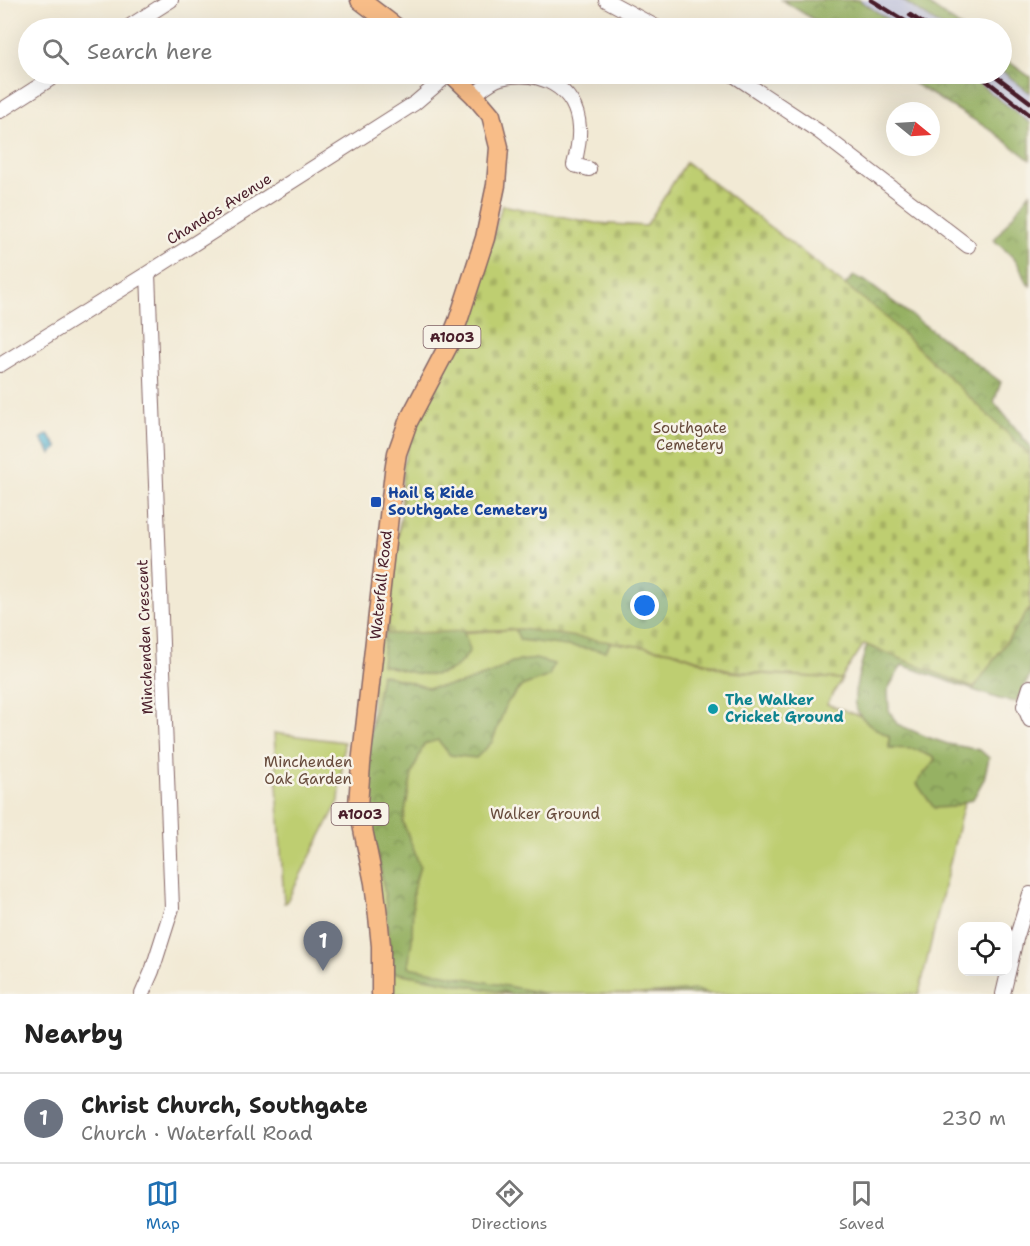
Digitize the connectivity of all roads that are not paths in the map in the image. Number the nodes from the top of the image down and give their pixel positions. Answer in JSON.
{"nodes":[{"id":1,"x":171,"y":0,"type":"edge"},
{"id":2,"x":360,"y":0,"type":"edge"},
{"id":3,"x":606,"y":0,"type":"edge"},
{"id":4,"x":143,"y":18,"type":"edge"},
{"id":5,"x":384,"y":18,"type":"edge"},
{"id":6,"x":639,"y":18,"type":"edge"},
{"id":7,"x":42,"y":84,"type":"edge"},
{"id":8,"x":438,"y":84,"type":"edge"},
{"id":9,"x":461,"y":84,"type":"edge"},
{"id":10,"x":490,"y":84,"type":"edge"},
{"id":11,"x":556,"y":84,"type":"edge"},
{"id":12,"x":747,"y":84,"type":"edge"},
{"id":13,"x":474,"y":95,"type":"junction"},
{"id":14,"x":0,"y":111,"type":"edge"},
{"id":15,"x":589,"y":169,"type":"dead end"},
{"id":16,"x":968,"y":246,"type":"dead end"},
{"id":17,"x":148,"y":273,"type":"junction"},
{"id":18,"x":0,"y":365,"type":"edge"},
{"id":19,"x":1030,"y":687,"type":"edge"},
{"id":20,"x":1030,"y":720,"type":"edge"},
{"id":21,"x":1030,"y":894,"type":"edge"},
{"id":22,"x":381,"y":991,"type":"edge"},
{"id":23,"x":142,"y":994,"type":"edge"},
{"id":24,"x":1003,"y":994,"type":"edge"}],
"edges":[{"from":1,"to":4,"type":"street"},
{"from":2,"to":5,"type":"main road"},
{"from":3,"to":6,"type":"street"},
{"from":7,"to":14,"type":"street"},
{"from":8,"to":17,"type":"street","name":"Chandos Avenue"},
{"from":9,"to":13,"type":"main road","name":"Waterfall Road","number":"A1003"},
{"from":10,"to":13,"type":"street"},
{"from":11,"to":15,"type":"street"},
{"from":12,"to":16,"type":"street"},
{"from":13,"to":22,"type":"main road","name":"Waterfall Road","number":"A1003"},
{"from":17,"to":18,"type":"street","name":"Chandos Avenue"},
{"from":17,"to":23,"type":"street","name":"Minchenden Crescent"},
{"from":19,"to":20,"type":"street"},
{"from":21,"to":24,"type":"street"}]}
